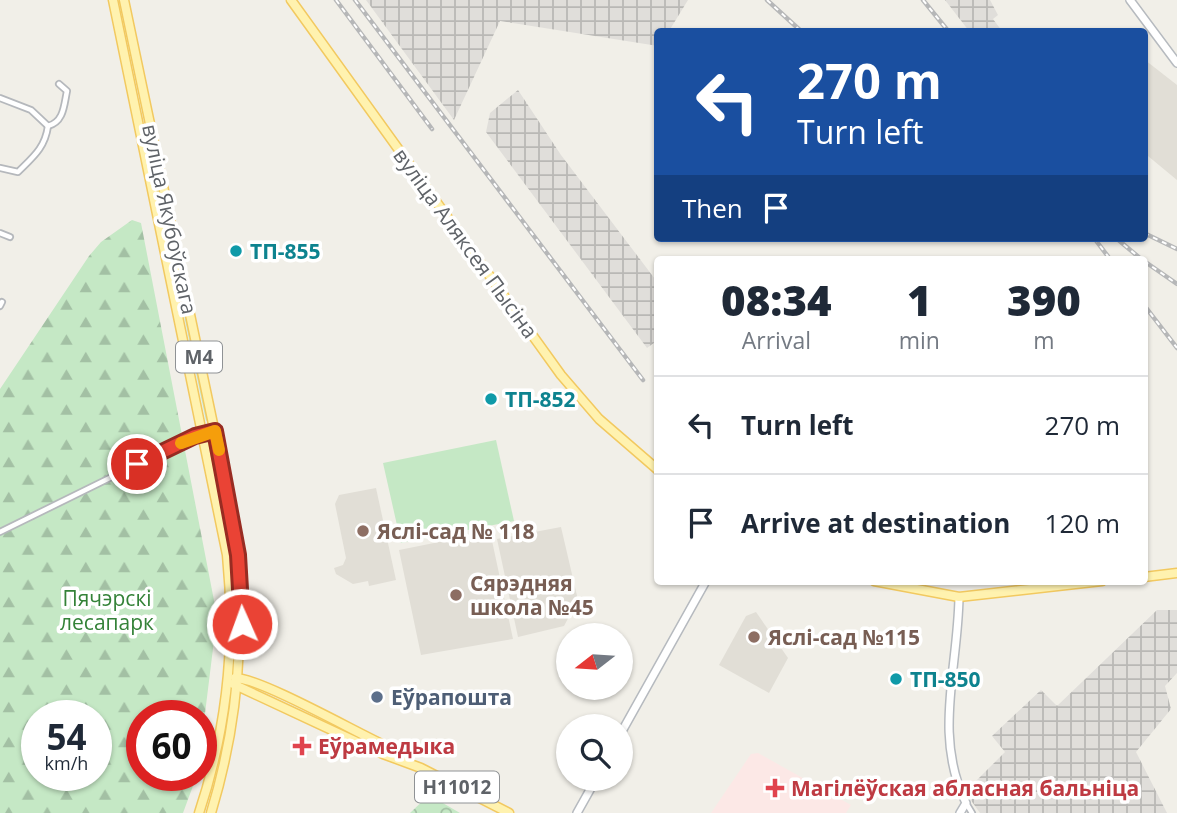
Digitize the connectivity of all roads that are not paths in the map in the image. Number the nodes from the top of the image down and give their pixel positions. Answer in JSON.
{"nodes":[{"id":1,"x":113,"y":0,"type":"edge"},
{"id":2,"x":124,"y":0,"type":"edge"},
{"id":3,"x":291,"y":0,"type":"edge"},
{"id":4,"x":1130,"y":0,"type":"edge"},
{"id":5,"x":1177,"y":63,"type":"edge"},
{"id":6,"x":59,"y":84,"type":"dead end"},
{"id":7,"x":0,"y":98,"type":"edge"},
{"id":8,"x":48,"y":125,"type":"junction"},
{"id":9,"x":0,"y":168,"type":"edge"},
{"id":10,"x":0,"y":233,"type":"edge"},
{"id":11,"x":10,"y":237,"type":"dead end"},
{"id":12,"x":215,"y":431,"type":"junction"},
{"id":13,"x":204,"y":433,"type":"junction"},
{"id":14,"x":654,"y":467,"type":"edge"},
{"id":15,"x":0,"y":531,"type":"edge"},
{"id":16,"x":1177,"y":573,"type":"edge"},
{"id":17,"x":1148,"y":577,"type":"edge"},
{"id":18,"x":704,"y":585,"type":"edge"},
{"id":19,"x":895,"y":585,"type":"edge"},
{"id":20,"x":1066,"y":585,"type":"edge"},
{"id":21,"x":959,"y":597,"type":"junction"},
{"id":22,"x":229,"y":679,"type":"junction"},
{"id":23,"x":238,"y":682,"type":"junction"},
{"id":24,"x":632,"y":714,"type":"edge"},
{"id":25,"x":589,"y":791,"type":"edge"},
{"id":26,"x":966,"y":803,"type":"junction"},
{"id":27,"x":199,"y":813,"type":"edge"},
{"id":28,"x":211,"y":813,"type":"edge"},
{"id":29,"x":509,"y":813,"type":"edge"},
{"id":30,"x":577,"y":813,"type":"edge"},
{"id":31,"x":960,"y":813,"type":"edge"},
{"id":32,"x":972,"y":813,"type":"edge"}],
"edges":[{"from":1,"to":13,"type":"main road","name":"вуліца Якубоўскага","number":"М4"},
{"from":2,"to":12,"type":"main road","name":"вуліца Якубоўскага","number":"М4"},
{"from":3,"to":14,"type":"main road","name":"вуліца Аляксея Пысіна"},
{"from":4,"to":5,"type":"main road"},
{"from":6,"to":8,"type":"street"},
{"from":7,"to":8,"type":"street"},
{"from":8,"to":9,"type":"street"},
{"from":10,"to":11,"type":"street"},
{"from":12,"to":13,"type":"street"},
{"from":12,"to":23,"type":"main road","name":"вуліца Якубоўскага","number":"М4"},
{"from":13,"to":15,"type":"street"},
{"from":13,"to":22,"type":"main road","name":"вуліца Якубоўскага","number":"М4"},
{"from":16,"to":17,"type":"main road"},
{"from":18,"to":24,"type":"main road"},
{"from":19,"to":21,"type":"main road"},
{"from":20,"to":21,"type":"main road"},
{"from":21,"to":26,"type":"main road"},
{"from":22,"to":23,"type":"main road","number":"Н11012"},
{"from":22,"to":27,"type":"main road","number":"М4"},
{"from":23,"to":28,"type":"main road","number":"М4"},
{"from":23,"to":29,"type":"main road","number":"Н11012"},
{"from":25,"to":30,"type":"main road"},
{"from":26,"to":31,"type":"main road"},
{"from":26,"to":32,"type":"street"}]}
